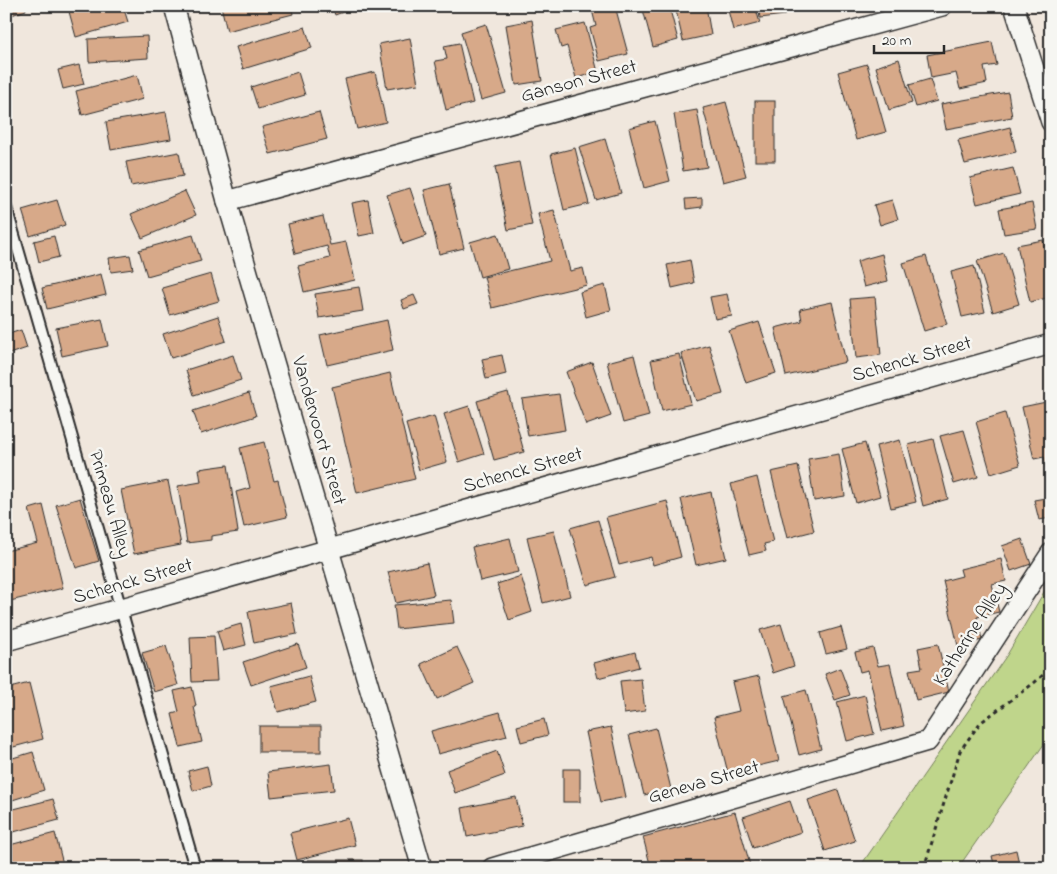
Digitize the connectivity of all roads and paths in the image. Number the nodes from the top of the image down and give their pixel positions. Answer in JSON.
{"nodes":[{"id":1,"x":174,"y":6,"type":"edge"},
{"id":2,"x":942,"y":6,"type":"edge"},
{"id":3,"x":1014,"y":6,"type":"edge"},
{"id":4,"x":1051,"y":122,"type":"edge"},
{"id":5,"x":227,"y":201,"type":"junction"},
{"id":6,"x":6,"y":207,"type":"edge"},
{"id":7,"x":1051,"y":344,"type":"edge"},
{"id":8,"x":329,"y":550,"type":"junction"},
{"id":9,"x":1051,"y":553,"type":"edge"},
{"id":10,"x":120,"y":609,"type":"junction"},
{"id":11,"x":6,"y":641,"type":"edge"},
{"id":12,"x":1051,"y":668,"type":"edge"},
{"id":13,"x":928,"y":741,"type":"joint"},
{"id":14,"x":195,"y":868,"type":"edge"},
{"id":15,"x":422,"y":868,"type":"edge"},
{"id":16,"x":492,"y":868,"type":"edge"},
{"id":17,"x":924,"y":868,"type":"edge"}],
"edges":[{"from":1,"to":5,"type":"street","name":"Vandervoort Street"},
{"from":2,"to":5,"type":"street","name":"Ganson Street"},
{"from":3,"to":4,"type":"street"},
{"from":5,"to":8,"type":"street","name":"Vandervoort Street"},
{"from":6,"to":10,"type":"lane","name":"Primeau Alley"},
{"from":7,"to":8,"type":"street","name":"Schenck Street"},
{"from":8,"to":10,"type":"street","name":"Schenck Street"},
{"from":8,"to":15,"type":"street","name":"Vandervoort Street"},
{"from":9,"to":13,"type":"street","name":"Katherine Alley"},
{"from":10,"to":11,"type":"street","name":"Schenck Street"},
{"from":10,"to":14,"type":"lane","name":"Primeau Alley"},
{"from":12,"to":17,"type":"path"},
{"from":13,"to":16,"type":"street","name":"Geneva Street"}]}
